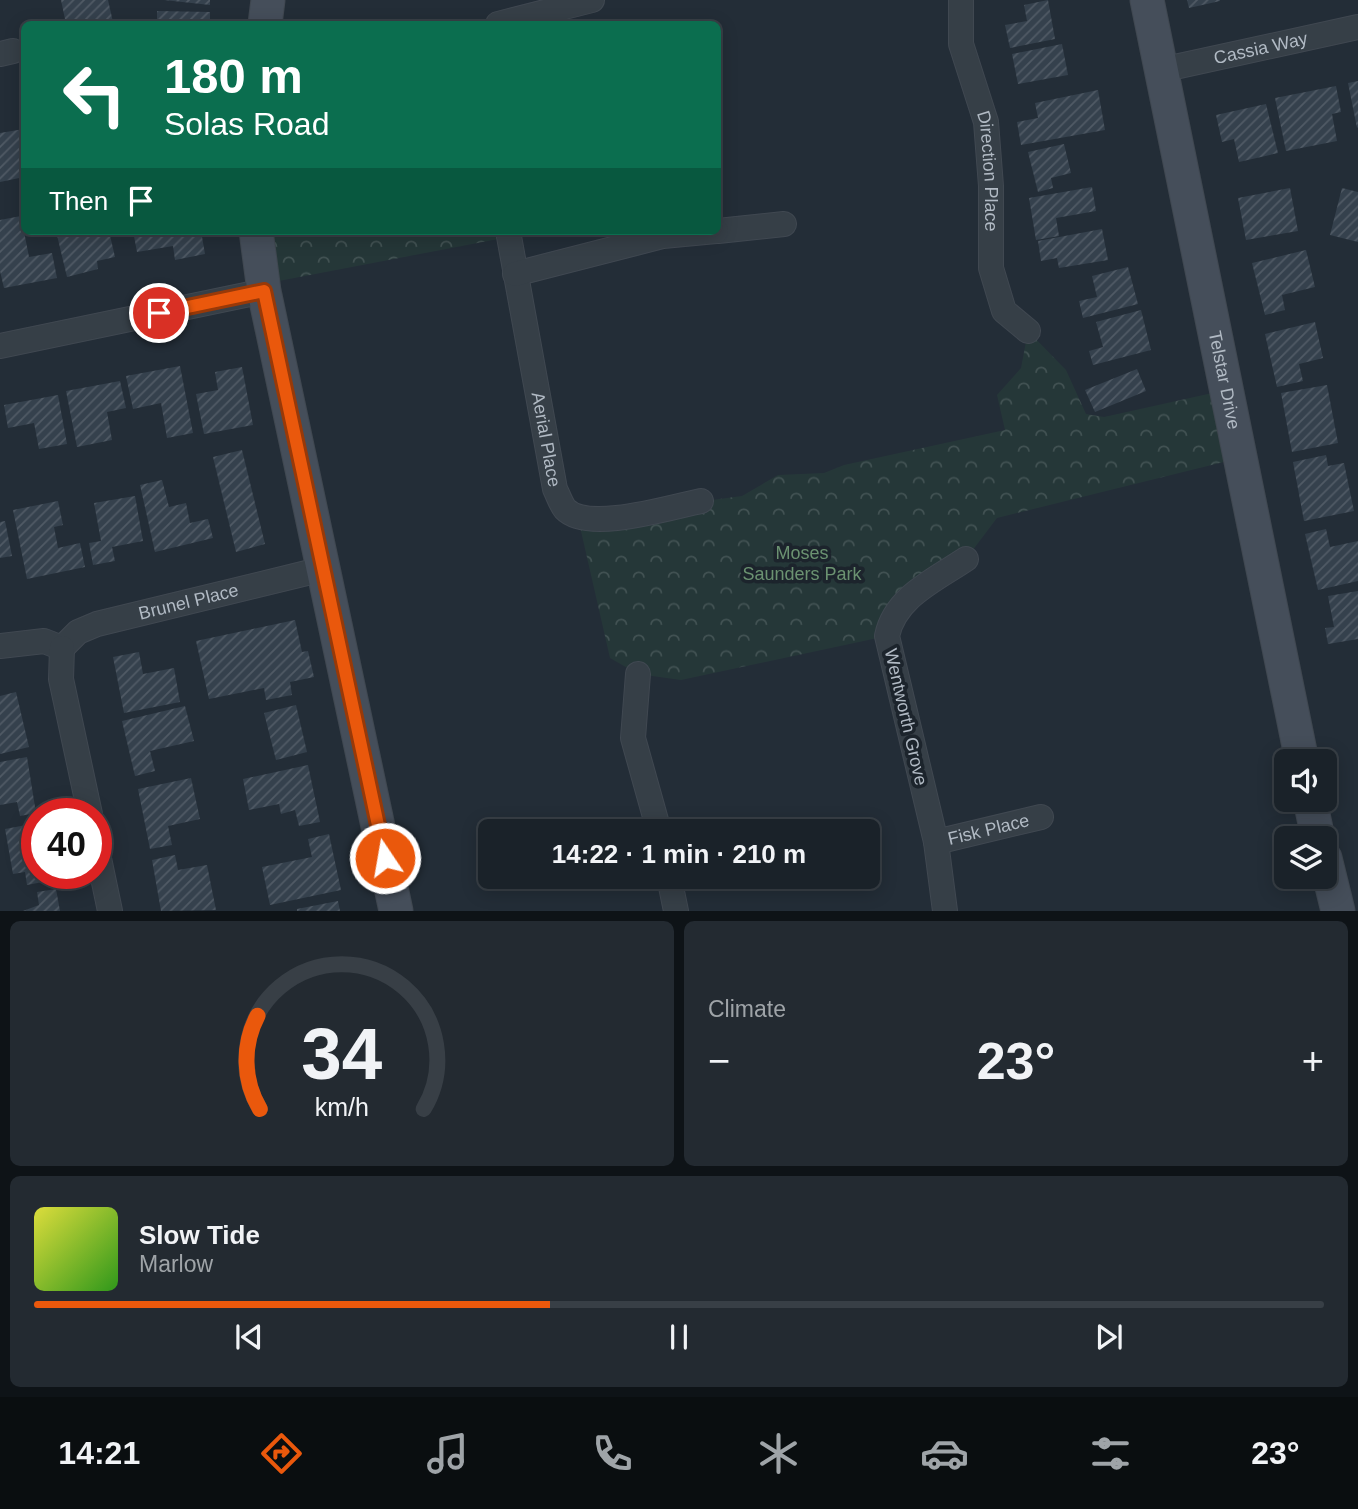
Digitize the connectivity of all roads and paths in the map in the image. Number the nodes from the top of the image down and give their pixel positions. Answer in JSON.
{"nodes":[{"id":1,"x":268,"y":0,"type":"edge"},
{"id":2,"x":592,"y":0,"type":"edge"},
{"id":3,"x":961,"y":0,"type":"edge"},
{"id":4,"x":1147,"y":0,"type":"edge"},
{"id":5,"x":265,"y":21,"type":"edge"},
{"id":6,"x":502,"y":21,"type":"edge"},
{"id":7,"x":1358,"y":27,"type":"edge"},
{"id":8,"x":1161,"y":70,"type":"junction"},
{"id":9,"x":784,"y":224,"type":"dead end"},
{"id":10,"x":721,"y":231,"type":"edge"},
{"id":11,"x":257,"y":235,"type":"edge"},
{"id":12,"x":509,"y":235,"type":"edge"},
{"id":13,"x":674,"y":235,"type":"edge"},
{"id":14,"x":515,"y":274,"type":"junction"},
{"id":15,"x":264,"y":291,"type":"junction"},
{"id":16,"x":1028,"y":331,"type":"dead end"},
{"id":17,"x":0,"y":346,"type":"edge"},
{"id":18,"x":701,"y":501,"type":"dead end"},
{"id":19,"x":966,"y":559,"type":"dead end"},
{"id":20,"x":323,"y":569,"type":"junction"},
{"id":21,"x":0,"y":646,"type":"edge"},
{"id":22,"x":62,"y":648,"type":"junction"},
{"id":23,"x":638,"y":674,"type":"dead end"},
{"id":24,"x":1300,"y":749,"type":"edge"},
{"id":25,"x":87,"y":798,"type":"edge"},
{"id":26,"x":1041,"y":817,"type":"dead end"},
{"id":27,"x":656,"y":819,"type":"edge"},
{"id":28,"x":936,"y":842,"type":"junction"},
{"id":29,"x":105,"y":889,"type":"edge"},
{"id":30,"x":672,"y":889,"type":"edge"},
{"id":31,"x":1333,"y":889,"type":"edge"},
{"id":32,"x":110,"y":911,"type":"edge"},
{"id":33,"x":396,"y":911,"type":"edge"},
{"id":34,"x":677,"y":911,"type":"edge"},
{"id":35,"x":945,"y":911,"type":"edge"},
{"id":36,"x":1338,"y":911,"type":"edge"}],
"edges":[{"from":1,"to":5,"type":"street"},
{"from":2,"to":6,"type":"street"},
{"from":3,"to":16,"type":"street","name":"Direction Place"},
{"from":4,"to":8,"type":"street","name":"Telstar Drive"},
{"from":7,"to":8,"type":"street","name":"Cassia Way"},
{"from":8,"to":24,"type":"street","name":"Telstar Drive"},
{"from":9,"to":10,"type":"street"},
{"from":11,"to":15,"type":"street"},
{"from":12,"to":14,"type":"street","name":"Aerial Place"},
{"from":13,"to":14,"type":"street"},
{"from":14,"to":18,"type":"street","name":"Aerial Place"},
{"from":15,"to":17,"type":"street"},
{"from":15,"to":20,"type":"street"},
{"from":19,"to":28,"type":"street","name":"Wentworth Grove"},
{"from":20,"to":22,"type":"street","name":"Brunel Place"},
{"from":20,"to":33,"type":"street"},
{"from":21,"to":22,"type":"street"},
{"from":22,"to":25,"type":"street"},
{"from":23,"to":27,"type":"street"},
{"from":26,"to":28,"type":"street","name":"Fisk Place"},
{"from":28,"to":35,"type":"street","name":"Wentworth Grove"},
{"from":29,"to":32,"type":"street"},
{"from":30,"to":34,"type":"street"},
{"from":31,"to":36,"type":"street"}]}
